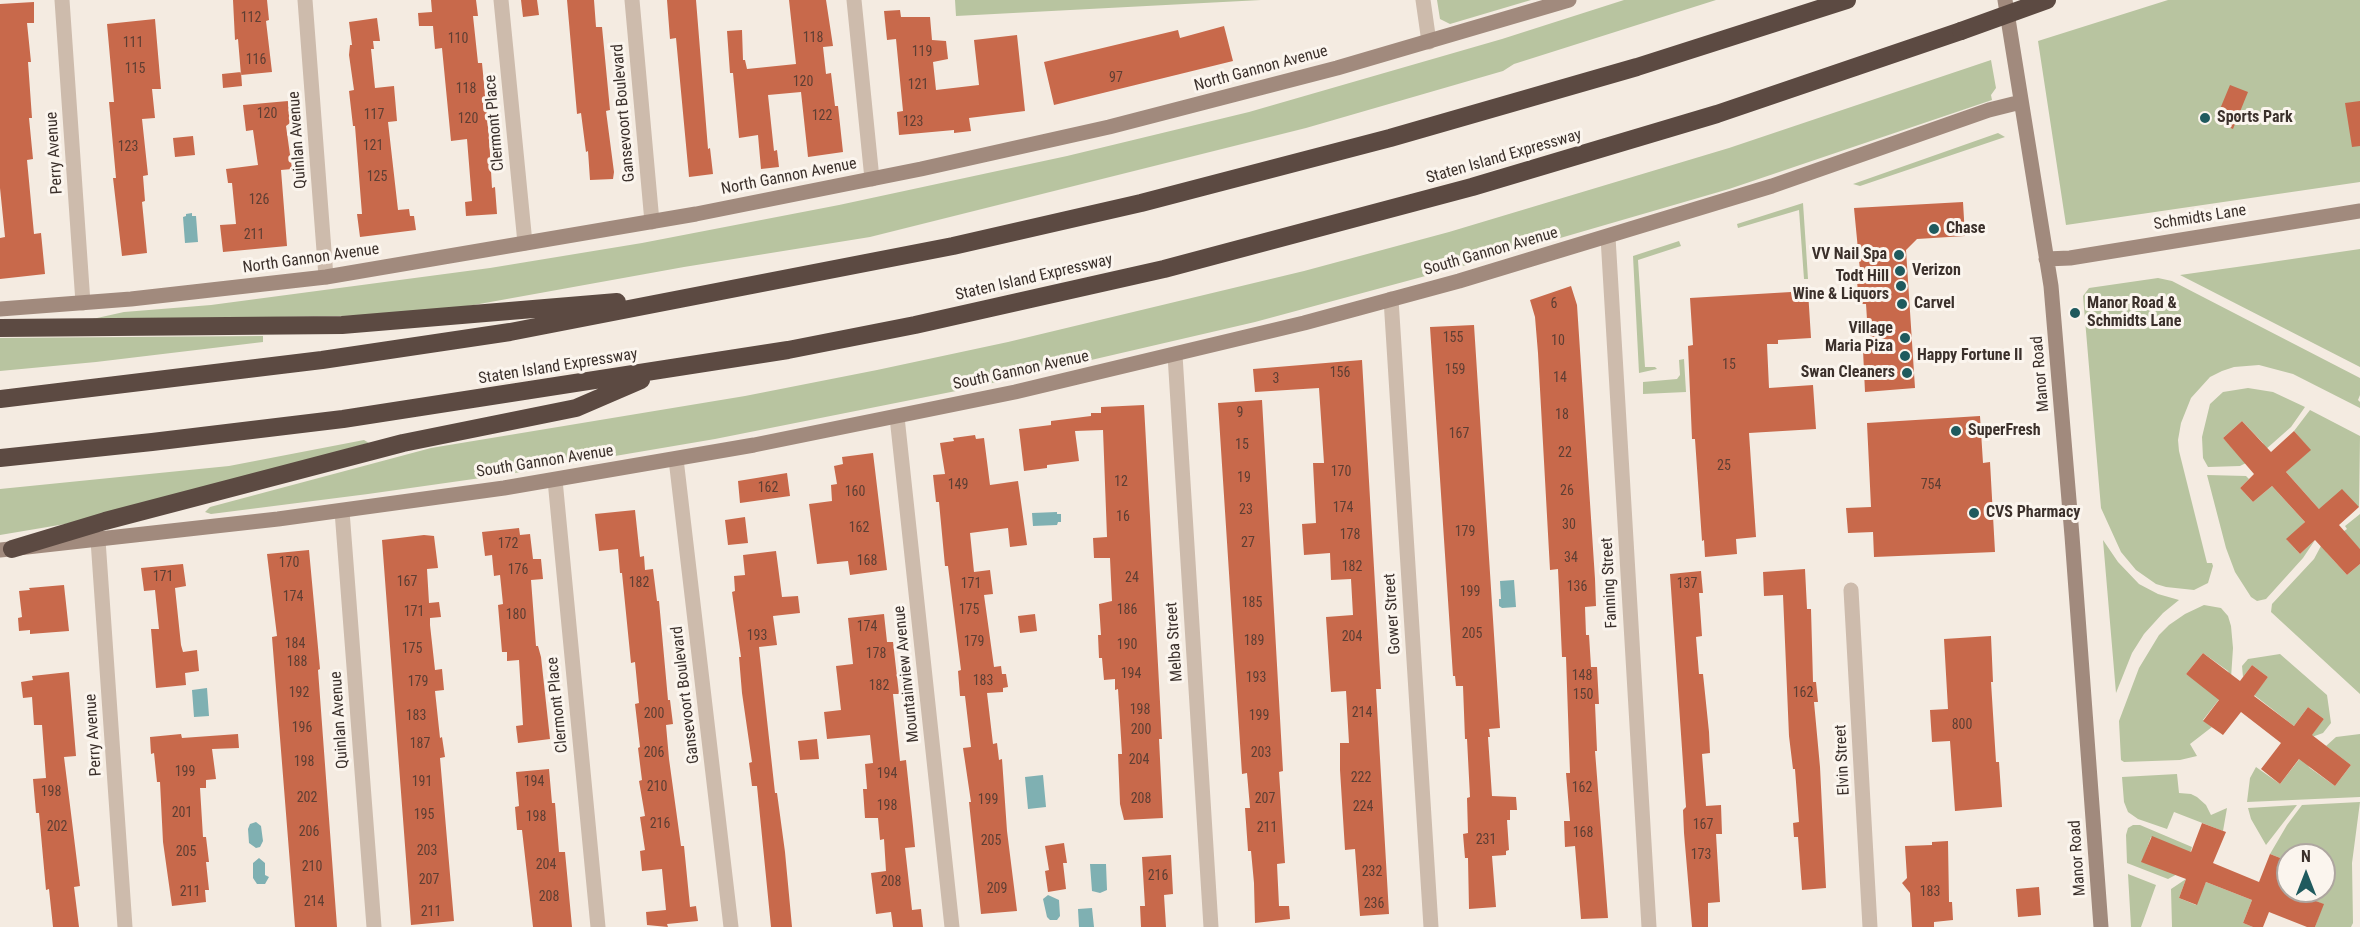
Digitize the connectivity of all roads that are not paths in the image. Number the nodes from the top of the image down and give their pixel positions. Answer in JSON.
{"nodes":[{"id":1,"x":62,"y":0,"type":"edge"},
{"id":2,"x":305,"y":0,"type":"edge"},
{"id":3,"x":501,"y":0,"type":"edge"},
{"id":4,"x":632,"y":0,"type":"edge"},
{"id":5,"x":854,"y":0,"type":"edge"},
{"id":6,"x":1423,"y":0,"type":"edge"},
{"id":7,"x":1569,"y":0,"type":"edge"},
{"id":8,"x":1848,"y":0,"type":"edge"},
{"id":9,"x":2005,"y":0,"type":"edge"},
{"id":10,"x":2047,"y":0,"type":"edge"},
{"id":11,"x":1429,"y":42,"type":"junction"},
{"id":12,"x":2021,"y":102,"type":"junction"},
{"id":13,"x":872,"y":179,"type":"junction"},
{"id":14,"x":2360,"y":211,"type":"edge"},
{"id":15,"x":651,"y":222,"type":"junction"},
{"id":16,"x":1608,"y":237,"type":"junction"},
{"id":17,"x":525,"y":243,"type":"junction"},
{"id":18,"x":2046,"y":259,"type":"junction"},
{"id":19,"x":326,"y":277,"type":"junction"},
{"id":20,"x":700,"y":296,"type":"junction"},
{"id":21,"x":1391,"y":299,"type":"junction"},
{"id":22,"x":83,"y":303,"type":"junction"},
{"id":23,"x":0,"y":309,"type":"edge"},
{"id":24,"x":0,"y":328,"type":"edge"},
{"id":25,"x":1175,"y":355,"type":"junction"},
{"id":26,"x":660,"y":371,"type":"junction"},
{"id":27,"x":0,"y":399,"type":"edge"},
{"id":28,"x":897,"y":417,"type":"junction"},
{"id":29,"x":0,"y":458,"type":"edge"},
{"id":30,"x":676,"y":459,"type":"junction"},
{"id":31,"x":555,"y":480,"type":"junction"},
{"id":32,"x":342,"y":511,"type":"junction"},
{"id":33,"x":98,"y":540,"type":"junction"},
{"id":34,"x":6,"y":550,"type":"edge"},
{"id":35,"x":1851,"y":590,"type":"dead end"},
{"id":36,"x":126,"y":927,"type":"edge"},
{"id":37,"x":374,"y":927,"type":"edge"},
{"id":38,"x":598,"y":927,"type":"edge"},
{"id":39,"x":731,"y":927,"type":"edge"},
{"id":40,"x":952,"y":927,"type":"edge"},
{"id":41,"x":1211,"y":927,"type":"edge"},
{"id":42,"x":1431,"y":927,"type":"edge"},
{"id":43,"x":1649,"y":927,"type":"edge"},
{"id":44,"x":1870,"y":927,"type":"edge"},
{"id":45,"x":2101,"y":927,"type":"edge"}],
"edges":[{"from":1,"to":22,"type":"street","name":"Perry Avenue"},
{"from":2,"to":19,"type":"street","name":"Quinlan Avenue"},
{"from":3,"to":17,"type":"street","name":"Clermont Place"},
{"from":4,"to":15,"type":"street","name":"Gansevoort Boulevard"},
{"from":5,"to":13,"type":"street"},
{"from":6,"to":11,"type":"street"},
{"from":7,"to":11,"type":"street","name":"North Gannon Avenue"},
{"from":8,"to":20,"type":"highway"},
{"from":9,"to":12,"type":"street","name":"Manor Road"},
{"from":10,"to":26,"type":"highway","name":"Staten Island Expressway","bridge":true},
{"from":11,"to":13,"type":"street","name":"North Gannon Avenue"},
{"from":12,"to":16,"type":"street","name":"South Gannon Avenue"},
{"from":12,"to":18,"type":"street","name":"Manor Road"},
{"from":13,"to":15,"type":"street","name":"North Gannon Avenue"},
{"from":14,"to":18,"type":"street","name":"Schmidts Lane"},
{"from":15,"to":17,"type":"street","name":"North Gannon Avenue"},
{"from":16,"to":21,"type":"street","name":"South Gannon Avenue"},
{"from":16,"to":43,"type":"street","name":"Fanning Street"},
{"from":17,"to":19,"type":"street","name":"North Gannon Avenue"},
{"from":18,"to":45,"type":"street","name":"Manor Road"},
{"from":19,"to":22,"type":"street","name":"North Gannon Avenue"},
{"from":20,"to":24,"type":"highway"},
{"from":20,"to":27,"type":"highway"},
{"from":21,"to":25,"type":"street","name":"South Gannon Avenue"},
{"from":21,"to":42,"type":"street","name":"Gower Street"},
{"from":22,"to":23,"type":"street","name":"North Gannon Avenue"},
{"from":25,"to":28,"type":"street","name":"South Gannon Avenue"},
{"from":25,"to":41,"type":"street","name":"Melba Street"},
{"from":26,"to":29,"type":"highway","name":"Staten Island Expressway"},
{"from":26,"to":34,"type":"highway"},
{"from":28,"to":30,"type":"street","name":"South Gannon Avenue"},
{"from":28,"to":40,"type":"street","name":"Mountainview Avenue"},
{"from":30,"to":31,"type":"street","name":"South Gannon Avenue"},
{"from":30,"to":39,"type":"street","name":"Gansevoort Boulevard"},
{"from":31,"to":32,"type":"street","name":"South Gannon Avenue"},
{"from":31,"to":38,"type":"street","name":"Clermont Place"},
{"from":32,"to":33,"type":"street","name":"South Gannon Avenue"},
{"from":32,"to":37,"type":"street","name":"Quinlan Avenue"},
{"from":33,"to":34,"type":"street","name":"South Gannon Avenue"},
{"from":33,"to":36,"type":"street","name":"Perry Avenue"},
{"from":35,"to":44,"type":"street","name":"Elvin Street"}]}
